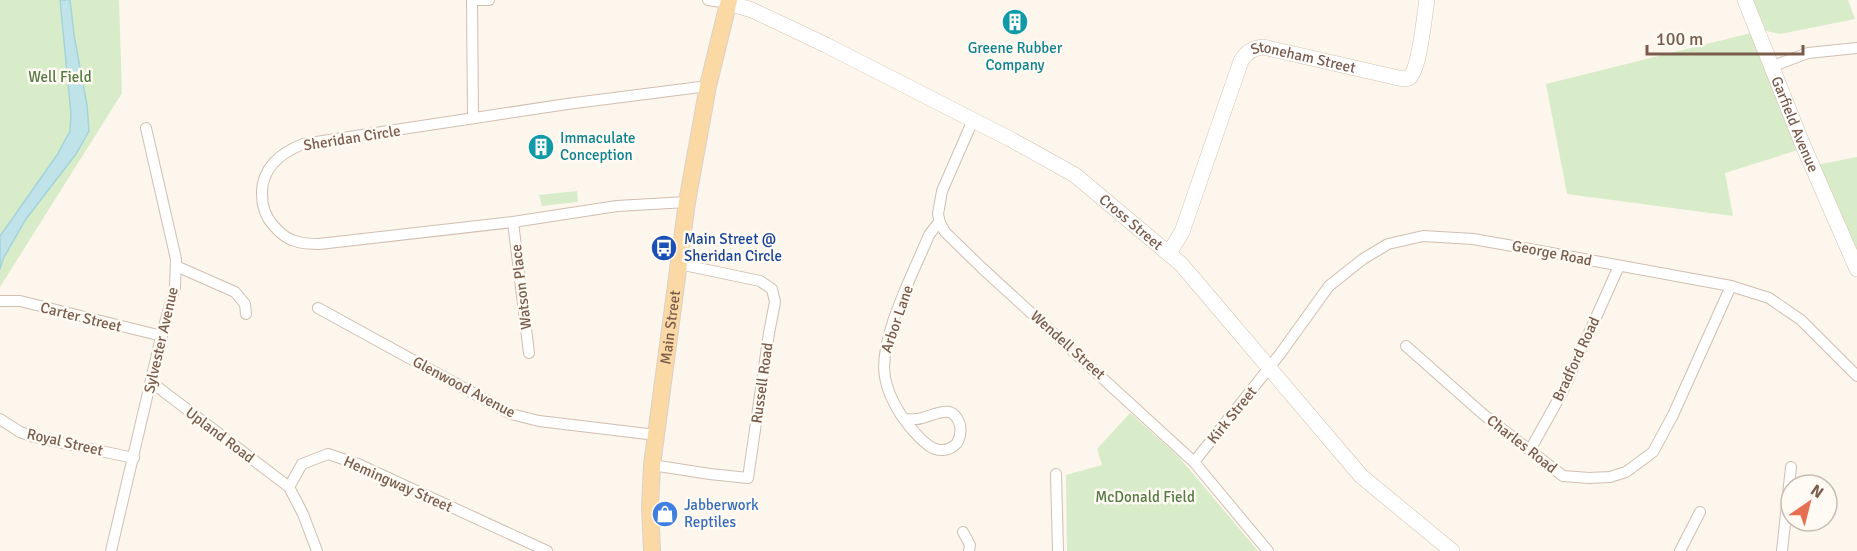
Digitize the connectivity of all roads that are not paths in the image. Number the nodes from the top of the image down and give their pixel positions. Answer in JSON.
{"nodes":[{"id":1,"x":472,"y":0,"type":"edge"},
{"id":2,"x":489,"y":0,"type":"edge"},
{"id":3,"x":708,"y":0,"type":"edge"},
{"id":4,"x":1426,"y":0,"type":"edge"},
{"id":5,"x":1745,"y":0,"type":"edge"},
{"id":6,"x":729,"y":2,"type":"edge"},
{"id":7,"x":1857,"y":48,"type":"edge"},
{"id":8,"x":1773,"y":66,"type":"junction"},
{"id":9,"x":708,"y":86,"type":"junction"},
{"id":10,"x":473,"y":118,"type":"junction"},
{"id":11,"x":973,"y":120,"type":"junction"},
{"id":12,"x":146,"y":128,"type":"dead end"},
{"id":13,"x":687,"y":202,"type":"junction"},
{"id":14,"x":513,"y":222,"type":"junction"},
{"id":15,"x":939,"y":222,"type":"junction"},
{"id":16,"x":1169,"y":253,"type":"junction"},
{"id":17,"x":679,"y":264,"type":"junction"},
{"id":18,"x":176,"y":266,"type":"junction"},
{"id":19,"x":1619,"y":266,"type":"junction"},
{"id":20,"x":1857,"y":269,"type":"edge"},
{"id":21,"x":1731,"y":286,"type":"junction"},
{"id":22,"x":0,"y":300,"type":"edge"},
{"id":23,"x":318,"y":309,"type":"dead end"},
{"id":24,"x":246,"y":314,"type":"dead end"},
{"id":25,"x":162,"y":336,"type":"junction"},
{"id":26,"x":1406,"y":346,"type":"dead end"},
{"id":27,"x":529,"y":353,"type":"dead end"},
{"id":28,"x":1269,"y":368,"type":"junction"},
{"id":29,"x":1857,"y":376,"type":"edge"},
{"id":30,"x":151,"y":382,"type":"junction"},
{"id":31,"x":0,"y":418,"type":"edge"},
{"id":32,"x":904,"y":419,"type":"junction"},
{"id":33,"x":656,"y":435,"type":"junction"},
{"id":34,"x":1530,"y":450,"type":"junction"},
{"id":35,"x":134,"y":458,"type":"junction"},
{"id":36,"x":1194,"y":462,"type":"junction"},
{"id":37,"x":652,"y":465,"type":"junction"},
{"id":38,"x":1791,"y":467,"type":"dead end"},
{"id":39,"x":1056,"y":474,"type":"dead end"},
{"id":40,"x":289,"y":487,"type":"junction"},
{"id":41,"x":1700,"y":512,"type":"dead end"},
{"id":42,"x":963,"y":531,"type":"dead end"},
{"id":43,"x":111,"y":551,"type":"edge"},
{"id":44,"x":317,"y":551,"type":"edge"},
{"id":45,"x":547,"y":551,"type":"edge"},
{"id":46,"x":652,"y":551,"type":"edge"},
{"id":47,"x":969,"y":551,"type":"edge"},
{"id":48,"x":1058,"y":551,"type":"edge"},
{"id":49,"x":1268,"y":551,"type":"edge"},
{"id":50,"x":1452,"y":551,"type":"edge"},
{"id":51,"x":1680,"y":551,"type":"edge"},
{"id":52,"x":1782,"y":551,"type":"edge"}],
"edges":[{"from":1,"to":2,"type":"street"},
{"from":1,"to":10,"type":"street"},
{"from":3,"to":6,"type":"street"},
{"from":4,"to":16,"type":"street","name":"Stoneham Street"},
{"from":5,"to":8,"type":"street","name":"Garfield Avenue"},
{"from":6,"to":9,"type":"main road","name":"Main Street"},
{"from":6,"to":11,"type":"street","name":"Cross Street"},
{"from":7,"to":8,"type":"street"},
{"from":8,"to":20,"type":"street","name":"Garfield Avenue"},
{"from":9,"to":10,"type":"street","name":"Sheridan Circle"},
{"from":9,"to":13,"type":"main road","name":"Main Street"},
{"from":10,"to":14,"type":"street","name":"Sheridan Circle"},
{"from":11,"to":15,"type":"street"},
{"from":11,"to":16,"type":"street","name":"Cross Street"},
{"from":12,"to":18,"type":"street","name":"Sylvester Avenue"},
{"from":13,"to":14,"type":"street","name":"Sheridan Circle"},
{"from":13,"to":17,"type":"main road","name":"Main Street"},
{"from":14,"to":27,"type":"street","name":"Watson Place"},
{"from":15,"to":32,"type":"street","name":"Arbor Lane"},
{"from":15,"to":36,"type":"street","name":"Wendell Street"},
{"from":16,"to":28,"type":"street","name":"Cross Street"},
{"from":17,"to":33,"type":"main road","name":"Main Street"},
{"from":17,"to":37,"type":"street","name":"Russell Road"},
{"from":18,"to":24,"type":"street"},
{"from":18,"to":25,"type":"street","name":"Sylvester Avenue"},
{"from":19,"to":21,"type":"street","name":"George Road"},
{"from":19,"to":28,"type":"street","name":"George Road"},
{"from":19,"to":34,"type":"street","name":"Bradford Road"},
{"from":21,"to":29,"type":"street","name":"George Road"},
{"from":21,"to":34,"type":"street","name":"Charles Road"},
{"from":22,"to":25,"type":"street","name":"Carter Street"},
{"from":23,"to":33,"type":"street","name":"Glenwood Avenue"},
{"from":25,"to":30,"type":"street","name":"Sylvester Avenue"},
{"from":26,"to":34,"type":"street","name":"Charles Road"},
{"from":28,"to":36,"type":"street","name":"Kirk Street"},
{"from":28,"to":50,"type":"street","name":"Cross Street"},
{"from":30,"to":35,"type":"street","name":"Sylvester Avenue"},
{"from":30,"to":40,"type":"street","name":"Upland Road"},
{"from":31,"to":35,"type":"street","name":"Royal Street"},
{"from":32,"to":32,"type":"street","name":"Arbor Lane"},
{"from":33,"to":37,"type":"main road","name":"Main Street"},
{"from":35,"to":43,"type":"street","name":"Sylvester Avenue"},
{"from":36,"to":49,"type":"street","name":"Wendell Street"},
{"from":37,"to":46,"type":"main road","name":"Main Street"},
{"from":38,"to":52,"type":"street"},
{"from":39,"to":48,"type":"street"},
{"from":40,"to":44,"type":"street"},
{"from":40,"to":45,"type":"street","name":"Hemingway Street"},
{"from":41,"to":51,"type":"street"},
{"from":42,"to":47,"type":"street"}]}
